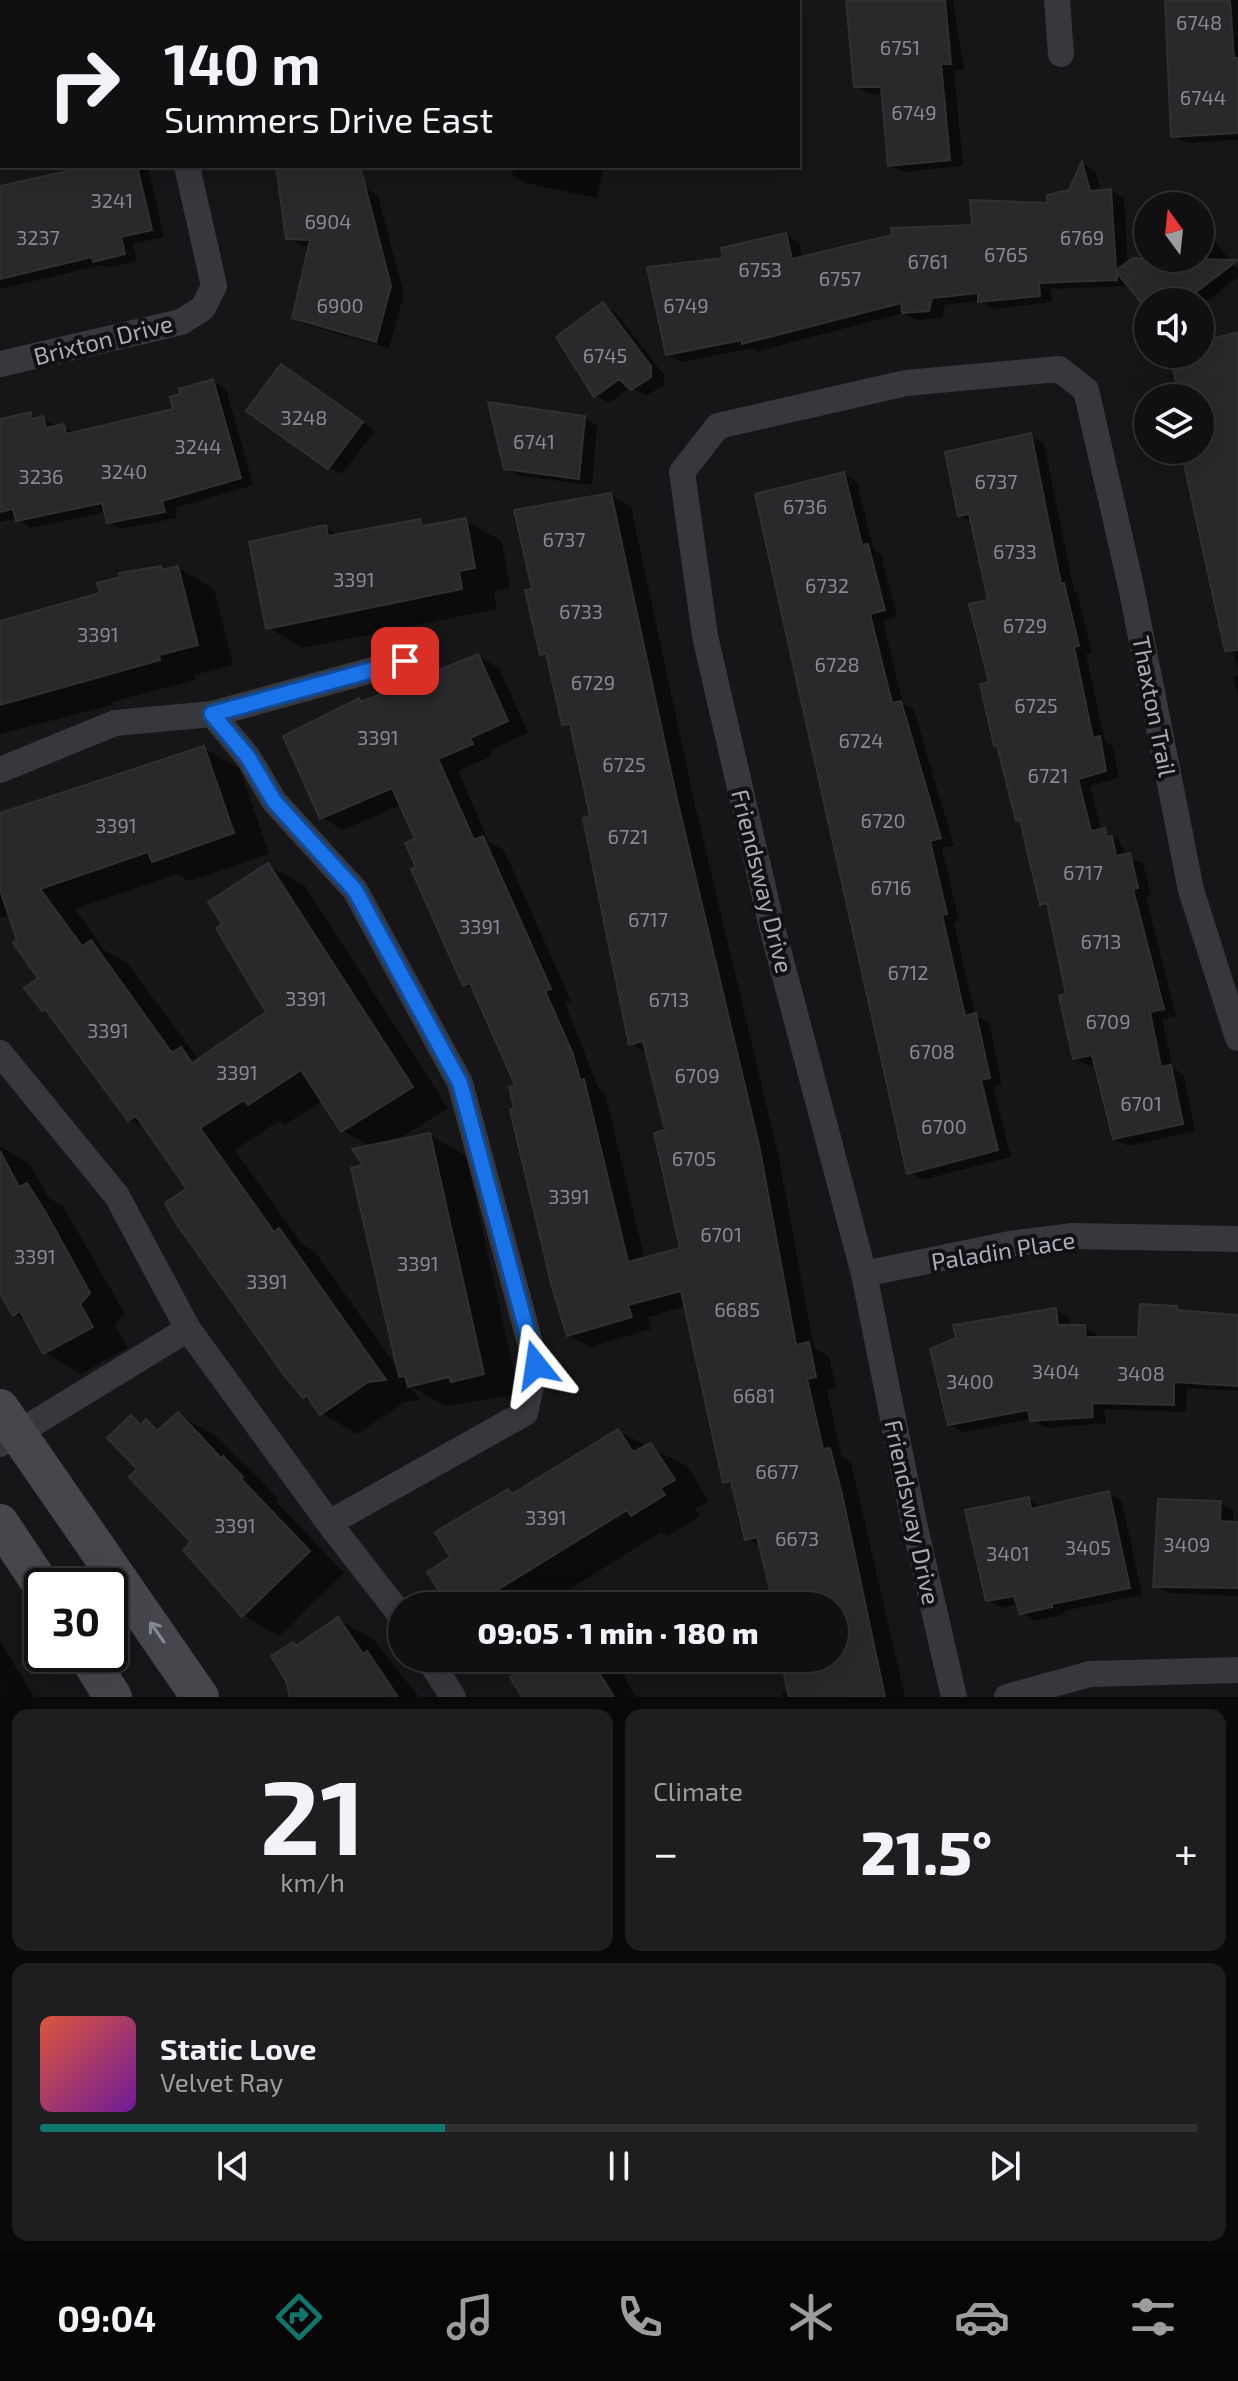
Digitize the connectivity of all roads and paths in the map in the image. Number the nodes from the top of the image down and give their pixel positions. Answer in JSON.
{"nodes":[{"id":1,"x":1057,"y":0,"type":"edge"},
{"id":2,"x":1061,"y":54,"type":"dead end"},
{"id":3,"x":187,"y":168,"type":"edge"},
{"id":4,"x":0,"y":364,"type":"edge"},
{"id":5,"x":1071,"y":378,"type":"joint"},
{"id":6,"x":405,"y":661,"type":"dead end"},
{"id":7,"x":212,"y":714,"type":"junction"},
{"id":8,"x":0,"y":770,"type":"edge"},
{"id":9,"x":1238,"y":1038,"type":"edge"},
{"id":10,"x":0,"y":1053,"type":"edge"},
{"id":11,"x":1238,"y":1239,"type":"edge"},
{"id":12,"x":864,"y":1274,"type":"junction"},
{"id":13,"x":188,"y":1329,"type":"junction"},
{"id":14,"x":7,"y":1429,"type":"edge"},
{"id":15,"x":0,"y":1523,"type":"edge"},
{"id":16,"x":329,"y":1523,"type":"junction"},
{"id":17,"x":30,"y":1568,"type":"edge"},
{"id":18,"x":388,"y":1599,"type":"edge"},
{"id":19,"x":1238,"y":1670,"type":"edge"},
{"id":20,"x":97,"y":1672,"type":"edge"},
{"id":21,"x":437,"y":1672,"type":"edge"},
{"id":22,"x":113,"y":1697,"type":"edge"},
{"id":23,"x":200,"y":1697,"type":"edge"},
{"id":24,"x":453,"y":1697,"type":"edge"},
{"id":25,"x":954,"y":1697,"type":"edge"},
{"id":26,"x":1007,"y":1697,"type":"edge"}],
"edges":[{"from":1,"to":2,"type":"street"},
{"from":3,"to":4,"type":"street","name":"Brixton Drive"},
{"from":5,"to":9,"type":"street","name":"Thaxton Trail"},
{"from":5,"to":12,"type":"street","name":"Friendsway Drive"},
{"from":6,"to":7,"type":"street"},
{"from":7,"to":8,"type":"street"},
{"from":7,"to":16,"type":"street"},
{"from":10,"to":13,"type":"street"},
{"from":11,"to":12,"type":"street","name":"Paladin Place"},
{"from":12,"to":25,"type":"street","name":"Friendsway Drive"},
{"from":13,"to":14,"type":"street"},
{"from":13,"to":16,"type":"street"},
{"from":23,"to":14,"type":"street","one_way":true},
{"from":15,"to":17,"type":"street"},
{"from":16,"to":18,"type":"street"},
{"from":19,"to":26,"type":"street"},
{"from":20,"to":22,"type":"street"},
{"from":21,"to":24,"type":"street"}]}
